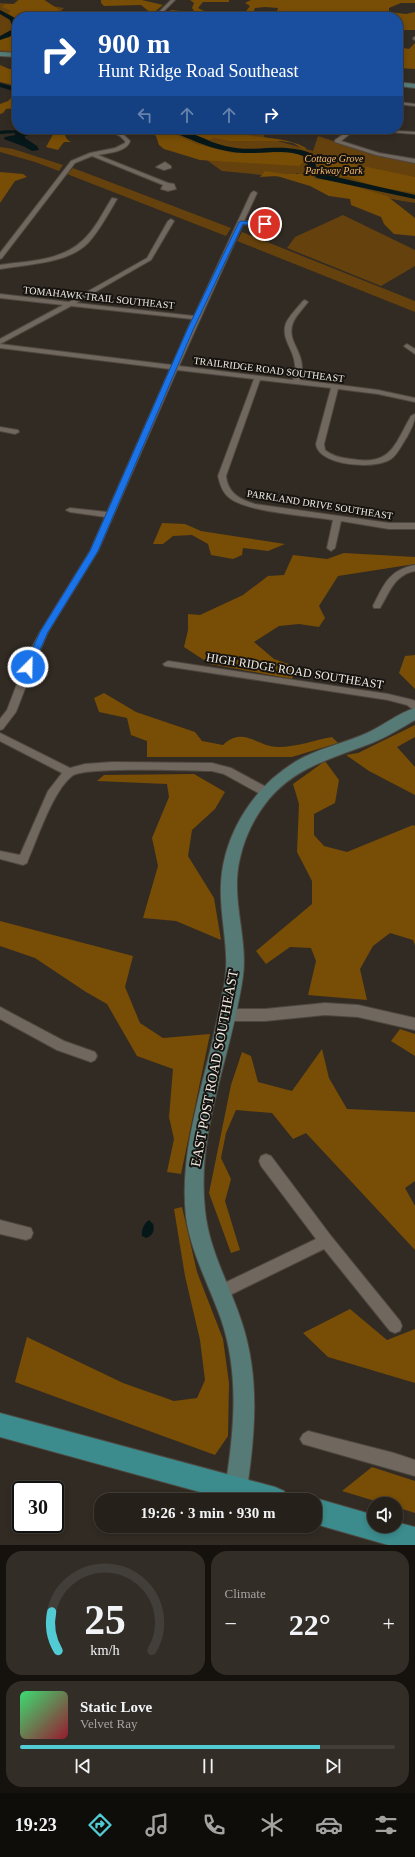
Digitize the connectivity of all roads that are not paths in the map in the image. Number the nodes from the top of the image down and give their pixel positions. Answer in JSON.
{"nodes":[{"id":1,"x":173,"y":0,"type":"edge"},
{"id":2,"x":161,"y":12,"type":"edge"},
{"id":3,"x":0,"y":54,"type":"edge"},
{"id":4,"x":12,"y":55,"type":"edge"},
{"id":5,"x":403,"y":85,"type":"edge"},
{"id":6,"x":415,"y":86,"type":"edge"},
{"id":7,"x":403,"y":103,"type":"edge"},
{"id":8,"x":415,"y":104,"type":"edge"},
{"id":9,"x":403,"y":132,"type":"edge"},
{"id":10,"x":415,"y":133,"type":"edge"},
{"id":11,"x":118,"y":134,"type":"edge"},
{"id":12,"x":347,"y":134,"type":"edge"},
{"id":13,"x":92,"y":154,"type":"junction"},
{"id":14,"x":415,"y":161,"type":"edge"},
{"id":15,"x":161,"y":168,"type":"dead end"},
{"id":16,"x":155,"y":170,"type":"dead end"},
{"id":17,"x":149,"y":173,"type":"dead end"},
{"id":18,"x":144,"y":175,"type":"junction"},
{"id":19,"x":167,"y":185,"type":"dead end"},
{"id":20,"x":254,"y":193,"type":"dead end"},
{"id":21,"x":114,"y":199,"type":"dead end"},
{"id":22,"x":171,"y":221,"type":"dead end"},
{"id":23,"x":241,"y":222,"type":"junction"},
{"id":24,"x":277,"y":226,"type":"dead end"},
{"id":25,"x":0,"y":257,"type":"edge"},
{"id":26,"x":0,"y":267,"type":"edge"},
{"id":27,"x":0,"y":296,"type":"edge"},
{"id":28,"x":305,"y":302,"type":"dead end"},
{"id":29,"x":72,"y":304,"type":"junction"},
{"id":30,"x":196,"y":318,"type":"junction"},
{"id":31,"x":0,"y":342,"type":"edge"},
{"id":32,"x":0,"y":346,"type":"edge"},
{"id":33,"x":407,"y":346,"type":"dead end"},
{"id":34,"x":415,"y":352,"type":"edge"},
{"id":35,"x":174,"y":367,"type":"junction"},
{"id":36,"x":258,"y":377,"type":"junction"},
{"id":37,"x":296,"y":382,"type":"junction"},
{"id":38,"x":335,"y":387,"type":"junction"},
{"id":39,"x":415,"y":400,"type":"edge"},
{"id":40,"x":415,"y":416,"type":"edge"},
{"id":41,"x":0,"y":429,"type":"edge"},
{"id":42,"x":15,"y":432,"type":"dead end"},
{"id":43,"x":70,"y":510,"type":"dead end"},
{"id":44,"x":109,"y":515,"type":"junction"},
{"id":45,"x":338,"y":519,"type":"junction"},
{"id":46,"x":415,"y":526,"type":"edge"},
{"id":47,"x":331,"y":548,"type":"dead end"},
{"id":48,"x":415,"y":568,"type":"edge"},
{"id":49,"x":377,"y":606,"type":"dead end"},
{"id":50,"x":168,"y":664,"type":"dead end"},
{"id":51,"x":415,"y":707,"type":"edge"},
{"id":52,"x":415,"y":713,"type":"edge"},
{"id":53,"x":0,"y":726,"type":"edge"},
{"id":54,"x":0,"y":737,"type":"edge"},
{"id":55,"x":69,"y":772,"type":"junction"},
{"id":56,"x":266,"y":792,"type":"junction"},
{"id":57,"x":0,"y":855,"type":"edge"},
{"id":58,"x":0,"y":1013,"type":"edge"},
{"id":59,"x":226,"y":1015,"type":"junction"},
{"id":60,"x":415,"y":1024,"type":"edge"},
{"id":61,"x":91,"y":1056,"type":"dead end"},
{"id":62,"x":266,"y":1161,"type":"dead end"},
{"id":63,"x":0,"y":1226,"type":"edge"},
{"id":64,"x":26,"y":1233,"type":"dead end"},
{"id":65,"x":326,"y":1240,"type":"junction"},
{"id":66,"x":221,"y":1292,"type":"junction"},
{"id":67,"x":395,"y":1326,"type":"dead end"},
{"id":68,"x":0,"y":1425,"type":"edge"},
{"id":69,"x":308,"y":1440,"type":"dead end"},
{"id":70,"x":415,"y":1468,"type":"edge"},
{"id":71,"x":236,"y":1489,"type":"junction"},
{"id":72,"x":250,"y":1493,"type":"edge"},
{"id":73,"x":322,"y":1513,"type":"edge"},
{"id":74,"x":415,"y":1540,"type":"edge"}],
"edges":[{"from":1,"to":2,"type":"street"},
{"from":3,"to":4,"type":"main road"},
{"from":5,"to":6,"type":"main road"},
{"from":7,"to":8,"type":"street"},
{"from":9,"to":10,"type":"street"},
{"from":11,"to":13,"type":"street"},
{"from":12,"to":14,"type":"street"},
{"from":13,"to":18,"type":"street"},
{"from":13,"to":25,"type":"street"},
{"from":15,"to":16,"type":"street"},
{"from":17,"to":18,"type":"street"},
{"from":18,"to":19,"type":"street"},
{"from":20,"to":23,"type":"street"},
{"from":21,"to":26,"type":"street"},
{"from":22,"to":29,"type":"street"},
{"from":23,"to":24,"type":"street"},
{"from":23,"to":30,"type":"street"},
{"from":27,"to":29,"type":"street","name":"TOMAHAWK TRAIL SOUTHEAST"},
{"from":28,"to":37,"type":"street"},
{"from":29,"to":30,"type":"street","name":"TOMAHAWK TRAIL SOUTHEAST"},
{"from":29,"to":31,"type":"street"},
{"from":30,"to":35,"type":"street"},
{"from":32,"to":35,"type":"street","name":"TRAILRIDGE ROAD SOUTHEAST"},
{"from":33,"to":34,"type":"street"},
{"from":35,"to":36,"type":"street","name":"TRAILRIDGE ROAD SOUTHEAST"},
{"from":35,"to":44,"type":"street"},
{"from":36,"to":37,"type":"street","name":"TRAILRIDGE ROAD SOUTHEAST"},
{"from":36,"to":45,"type":"street","name":"PARKLAND DRIVE SOUTHEAST"},
{"from":37,"to":38,"type":"street","name":"TRAILRIDGE ROAD SOUTHEAST"},
{"from":38,"to":39,"type":"street","name":"TRAILRIDGE ROAD SOUTHEAST"},
{"from":38,"to":40,"type":"street"},
{"from":41,"to":42,"type":"street"},
{"from":43,"to":44,"type":"street"},
{"from":44,"to":53,"type":"street"},
{"from":45,"to":46,"type":"street","name":"PARKLAND DRIVE SOUTHEAST"},
{"from":45,"to":47,"type":"street"},
{"from":48,"to":49,"type":"street"},
{"from":50,"to":51,"type":"street","name":"HIGH RIDGE ROAD SOUTHEAST"},
{"from":52,"to":56,"type":"main road","name":"EAST POST ROAD SOUTHEAST"},
{"from":54,"to":55,"type":"street"},
{"from":55,"to":56,"type":"street"},
{"from":55,"to":57,"type":"street"},
{"from":56,"to":59,"type":"main road","name":"EAST POST ROAD SOUTHEAST"},
{"from":58,"to":61,"type":"street"},
{"from":59,"to":60,"type":"street"},
{"from":59,"to":66,"type":"main road","name":"EAST POST ROAD SOUTHEAST"},
{"from":62,"to":65,"type":"street"},
{"from":63,"to":64,"type":"street"},
{"from":65,"to":66,"type":"street"},
{"from":65,"to":67,"type":"street"},
{"from":66,"to":71,"type":"main road","name":"EAST POST ROAD SOUTHEAST"},
{"from":68,"to":71,"type":"main road"},
{"from":69,"to":70,"type":"street"},
{"from":71,"to":72,"type":"main road"},
{"from":73,"to":74,"type":"main road"}]}
